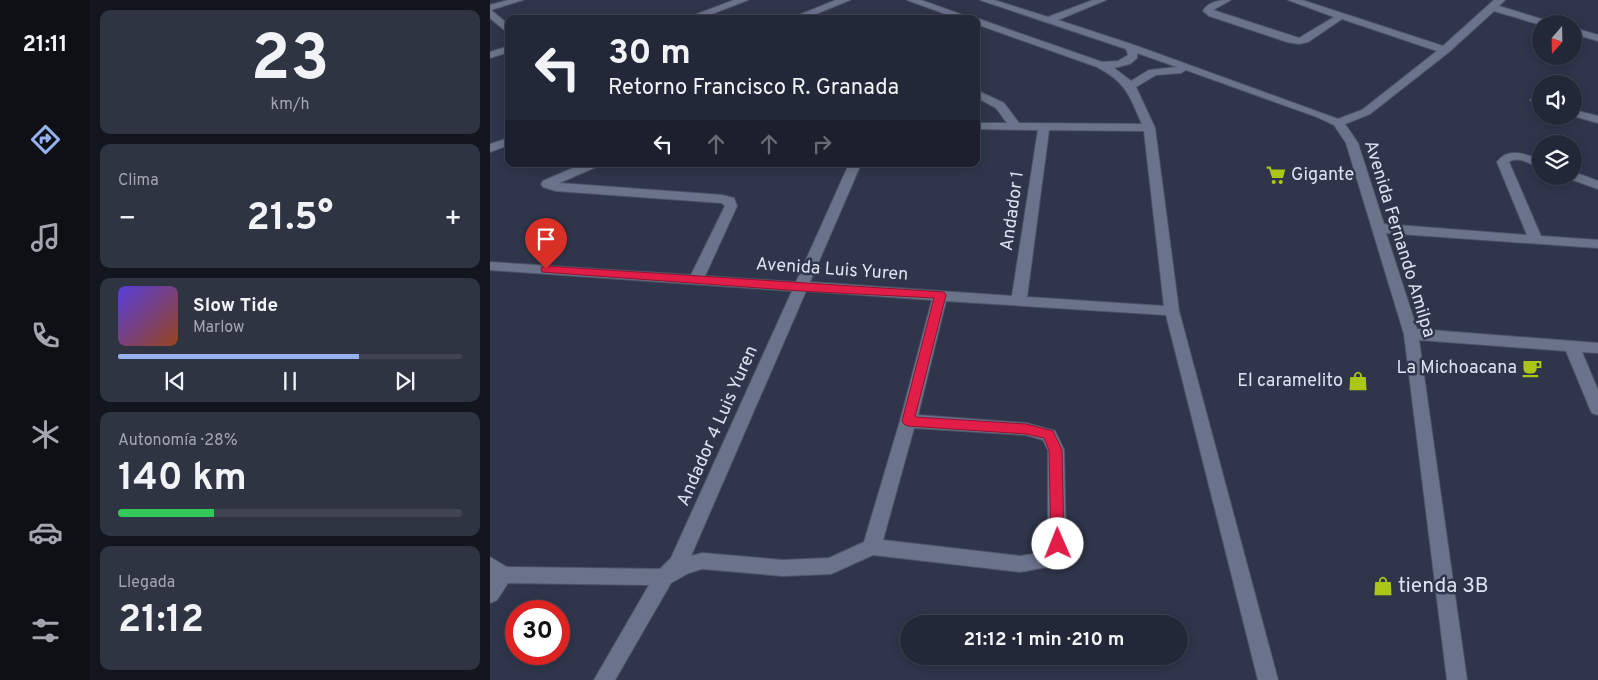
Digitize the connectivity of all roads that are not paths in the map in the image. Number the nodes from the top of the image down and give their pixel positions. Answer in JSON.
{"nodes":[{"id":1,"x":518,"y":0,"type":"edge"},
{"id":2,"x":743,"y":0,"type":"edge"},
{"id":3,"x":845,"y":0,"type":"edge"},
{"id":4,"x":912,"y":0,"type":"edge"},
{"id":5,"x":985,"y":0,"type":"edge"},
{"id":6,"x":1101,"y":0,"type":"edge"},
{"id":7,"x":1226,"y":0,"type":"edge"},
{"id":8,"x":1293,"y":0,"type":"edge"},
{"id":9,"x":1500,"y":0,"type":"edge"},
{"id":10,"x":1491,"y":7,"type":"junction"},
{"id":11,"x":491,"y":13,"type":"edge"},
{"id":12,"x":700,"y":15,"type":"edge"},
{"id":13,"x":805,"y":15,"type":"edge"},
{"id":14,"x":957,"y":15,"type":"edge"},
{"id":15,"x":1341,"y":16,"type":"junction"},
{"id":16,"x":1532,"y":19,"type":"edge"},
{"id":17,"x":1048,"y":21,"type":"junction"},
{"id":18,"x":980,"y":23,"type":"edge"},
{"id":19,"x":505,"y":27,"type":"edge"},
{"id":20,"x":1582,"y":33,"type":"edge"},
{"id":21,"x":1598,"y":38,"type":"edge"},
{"id":22,"x":1130,"y":47,"type":"junction"},
{"id":23,"x":505,"y":50,"type":"edge"},
{"id":24,"x":1446,"y":50,"type":"junction"},
{"id":25,"x":490,"y":55,"type":"edge"},
{"id":26,"x":1101,"y":65,"type":"junction"},
{"id":27,"x":1195,"y":70,"type":"junction"},
{"id":28,"x":1130,"y":86,"type":"junction"},
{"id":29,"x":980,"y":95,"type":"edge"},
{"id":30,"x":1582,"y":115,"type":"edge"},
{"id":31,"x":1598,"y":120,"type":"edge"},
{"id":32,"x":1338,"y":123,"type":"junction"},
{"id":33,"x":980,"y":126,"type":"edge"},
{"id":34,"x":1015,"y":127,"type":"junction"},
{"id":35,"x":1044,"y":127,"type":"junction"},
{"id":36,"x":1149,"y":128,"type":"junction"},
{"id":37,"x":505,"y":142,"type":"edge"},
{"id":38,"x":490,"y":148,"type":"edge"},
{"id":39,"x":1532,"y":161,"type":"edge"},
{"id":40,"x":585,"y":167,"type":"edge"},
{"id":41,"x":854,"y":167,"type":"edge"},
{"id":42,"x":1582,"y":179,"type":"edge"},
{"id":43,"x":1598,"y":185,"type":"edge"},
{"id":44,"x":1378,"y":228,"type":"junction"},
{"id":45,"x":1536,"y":240,"type":"junction"},
{"id":46,"x":1598,"y":244,"type":"edge"},
{"id":47,"x":490,"y":266,"type":"edge"},
{"id":48,"x":696,"y":279,"type":"junction"},
{"id":49,"x":801,"y":288,"type":"junction"},
{"id":50,"x":940,"y":295,"type":"junction"},
{"id":51,"x":1019,"y":300,"type":"junction"},
{"id":52,"x":1172,"y":311,"type":"junction"},
{"id":53,"x":1411,"y":334,"type":"junction"},
{"id":54,"x":1572,"y":346,"type":"junction"},
{"id":55,"x":1598,"y":348,"type":"edge"},
{"id":56,"x":1598,"y":409,"type":"edge"},
{"id":57,"x":908,"y":421,"type":"junction"},
{"id":58,"x":872,"y":547,"type":"junction"},
{"id":59,"x":496,"y":570,"type":"edge"},
{"id":60,"x":664,"y":577,"type":"junction"},
{"id":61,"x":490,"y":594,"type":"edge"},
{"id":62,"x":604,"y":680,"type":"edge"},
{"id":63,"x":1268,"y":680,"type":"edge"},
{"id":64,"x":1457,"y":680,"type":"edge"}],
"edges":[{"from":1,"to":11,"type":"street"},
{"from":2,"to":12,"type":"street"},
{"from":3,"to":13,"type":"street"},
{"from":4,"to":14,"type":"street"},
{"from":5,"to":17,"type":"street"},
{"from":6,"to":17,"type":"street"},
{"from":7,"to":15,"type":"street"},
{"from":8,"to":15,"type":"street"},
{"from":9,"to":10,"type":"street"},
{"from":10,"to":16,"type":"street"},
{"from":10,"to":24,"type":"street"},
{"from":11,"to":19,"type":"street"},
{"from":15,"to":24,"type":"street"},
{"from":17,"to":22,"type":"street"},
{"from":18,"to":26,"type":"street"},
{"from":20,"to":21,"type":"street"},
{"from":22,"to":26,"type":"street"},
{"from":22,"to":27,"type":"street"},
{"from":23,"to":25,"type":"street"},
{"from":24,"to":32,"type":"street"},
{"from":26,"to":28,"type":"street"},
{"from":27,"to":28,"type":"street"},
{"from":27,"to":32,"type":"street"},
{"from":28,"to":36,"type":"street"},
{"from":29,"to":34,"type":"street"},
{"from":30,"to":31,"type":"street"},
{"from":32,"to":44,"type":"street","name":"Avenida Fernando Amilpa"},
{"from":33,"to":34,"type":"street"},
{"from":34,"to":35,"type":"street"},
{"from":35,"to":36,"type":"street"},
{"from":35,"to":51,"type":"street","name":"Andador 1"},
{"from":36,"to":52,"type":"street"},
{"from":37,"to":38,"type":"street"},
{"from":39,"to":45,"type":"street"},
{"from":40,"to":48,"type":"street"},
{"from":41,"to":49,"type":"street","name":"Andador 4 Luis Yuren"},
{"from":42,"to":43,"type":"street"},
{"from":44,"to":45,"type":"street"},
{"from":44,"to":53,"type":"street","name":"Avenida Fernando Amilpa"},
{"from":45,"to":46,"type":"street"},
{"from":47,"to":48,"type":"street","name":"Avenida Luis Yuren"},
{"from":48,"to":49,"type":"street","name":"Avenida Luis Yuren"},
{"from":49,"to":50,"type":"street","name":"Avenida Luis Yuren"},
{"from":49,"to":60,"type":"street","name":"Andador 4 Luis Yuren"},
{"from":50,"to":51,"type":"street","name":"Avenida Luis Yuren"},
{"from":50,"to":57,"type":"street"},
{"from":51,"to":52,"type":"street","name":"Avenida Luis Yuren"},
{"from":52,"to":63,"type":"street"},
{"from":53,"to":54,"type":"street"},
{"from":53,"to":64,"type":"street","name":"Avenida Fernando Amilpa"},
{"from":54,"to":55,"type":"street"},
{"from":54,"to":56,"type":"street"},
{"from":57,"to":58,"type":"street"},
{"from":57,"to":58,"type":"street"},
{"from":58,"to":60,"type":"street"},
{"from":59,"to":60,"type":"street"},
{"from":59,"to":61,"type":"street"},
{"from":60,"to":62,"type":"street","name":"Andador 4 Luis Yuren"}]}
